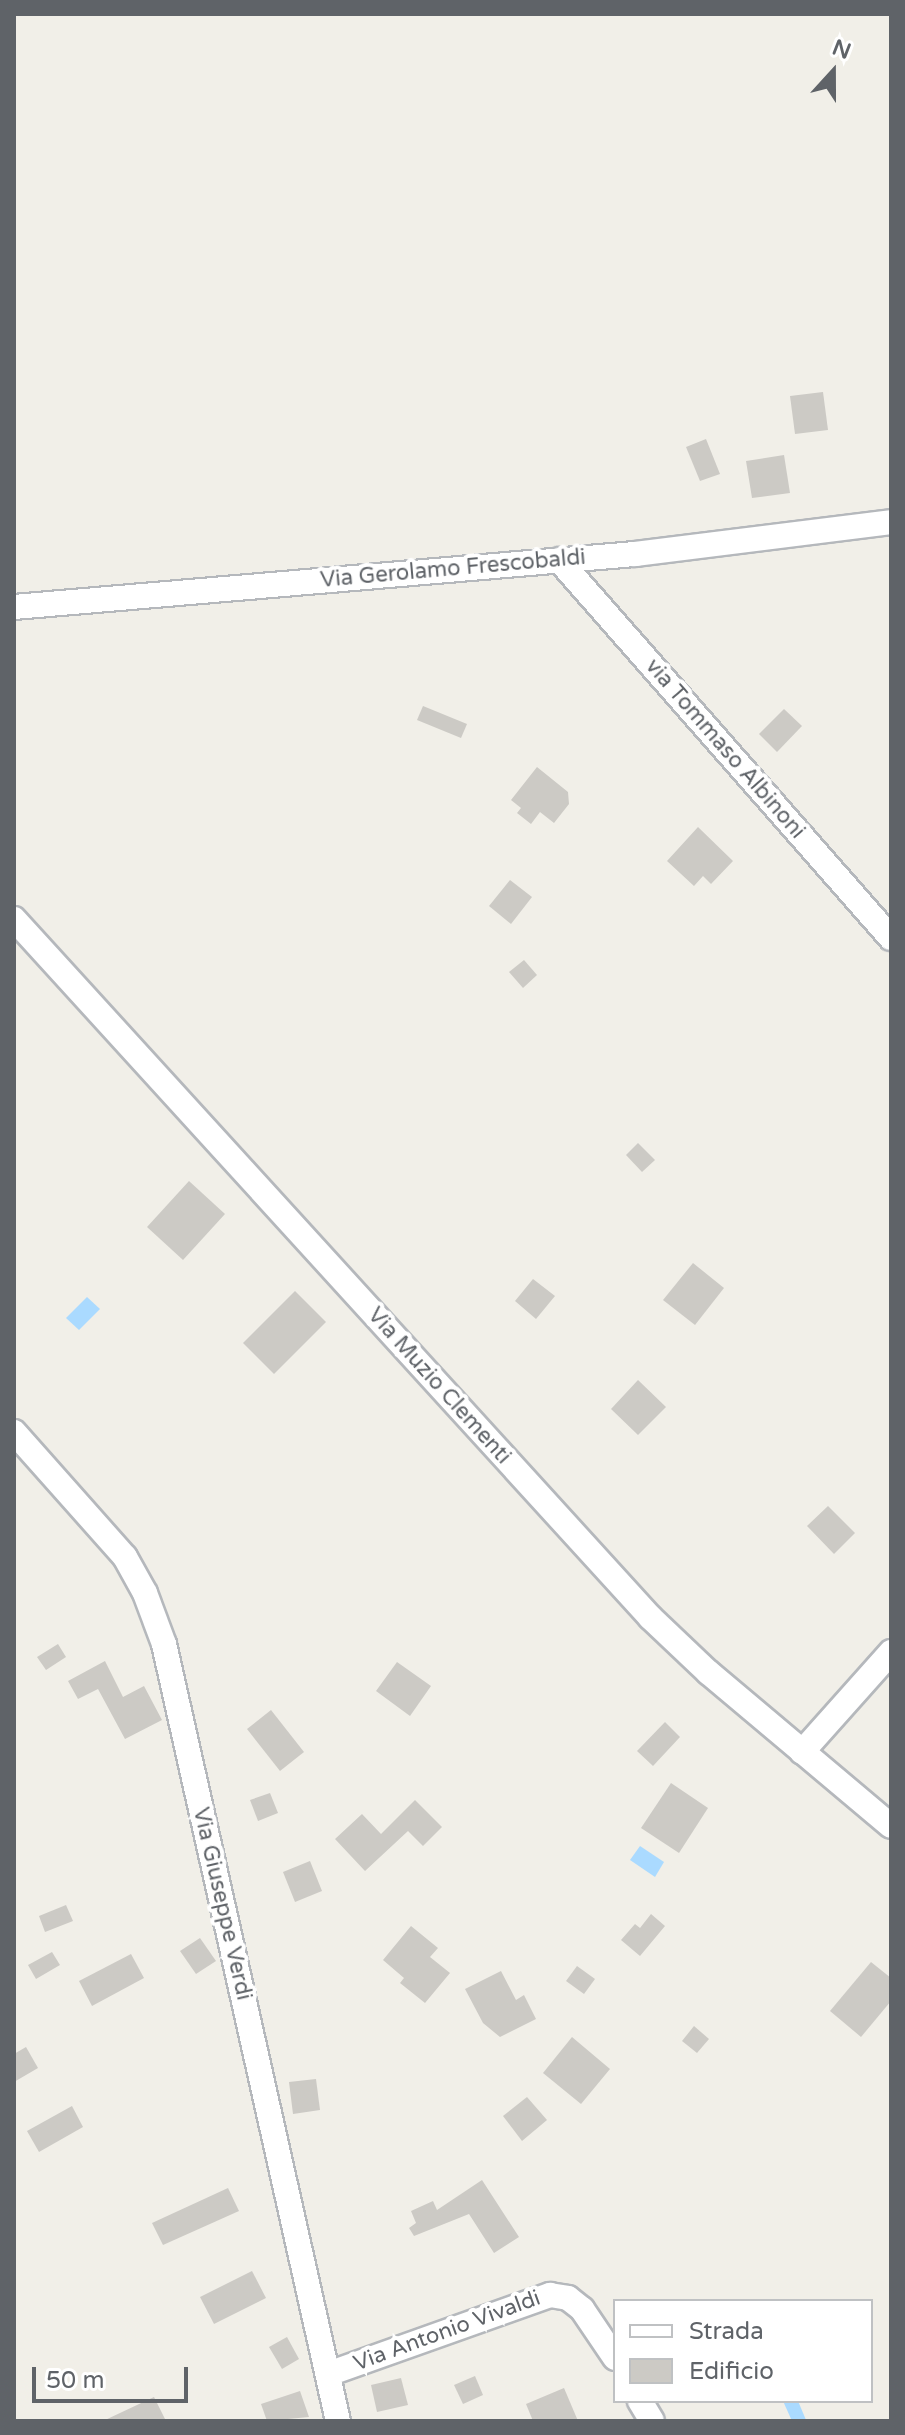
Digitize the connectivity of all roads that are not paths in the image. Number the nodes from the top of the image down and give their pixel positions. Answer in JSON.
{"nodes":[{"id":1,"x":891,"y":522,"type":"edge"},
{"id":2,"x":559,"y":560,"type":"junction"},
{"id":3,"x":14,"y":607,"type":"edge"},
{"id":4,"x":14,"y":919,"type":"edge"},
{"id":5,"x":891,"y":938,"type":"edge"},
{"id":6,"x":14,"y":1432,"type":"edge"},
{"id":7,"x":891,"y":1652,"type":"edge"},
{"id":8,"x":802,"y":1752,"type":"junction"},
{"id":9,"x":891,"y":1826,"type":"edge"},
{"id":10,"x":613,"y":2355,"type":"edge"},
{"id":11,"x":328,"y":2374,"type":"junction"},
{"id":12,"x":641,"y":2403,"type":"edge"},
{"id":13,"x":338,"y":2421,"type":"edge"},
{"id":14,"x":652,"y":2421,"type":"edge"}],
"edges":[{"from":1,"to":2,"type":"street","name":"Via Gerolamo Frescobaldi"},
{"from":2,"to":3,"type":"street","name":"Via Gerolamo Frescobaldi"},
{"from":2,"to":5,"type":"street","name":"via Tommaso Albinoni"},
{"from":4,"to":8,"type":"street","name":"Via Muzio Clementi"},
{"from":6,"to":11,"type":"street","name":"Via Giuseppe Verdi"},
{"from":7,"to":8,"type":"street"},
{"from":8,"to":9,"type":"street","name":"Via Muzio Clementi"},
{"from":10,"to":11,"type":"street","name":"Via Antonio Vivaldi"},
{"from":11,"to":13,"type":"street","name":"Via Giuseppe Verdi"},
{"from":12,"to":14,"type":"street"}]}
